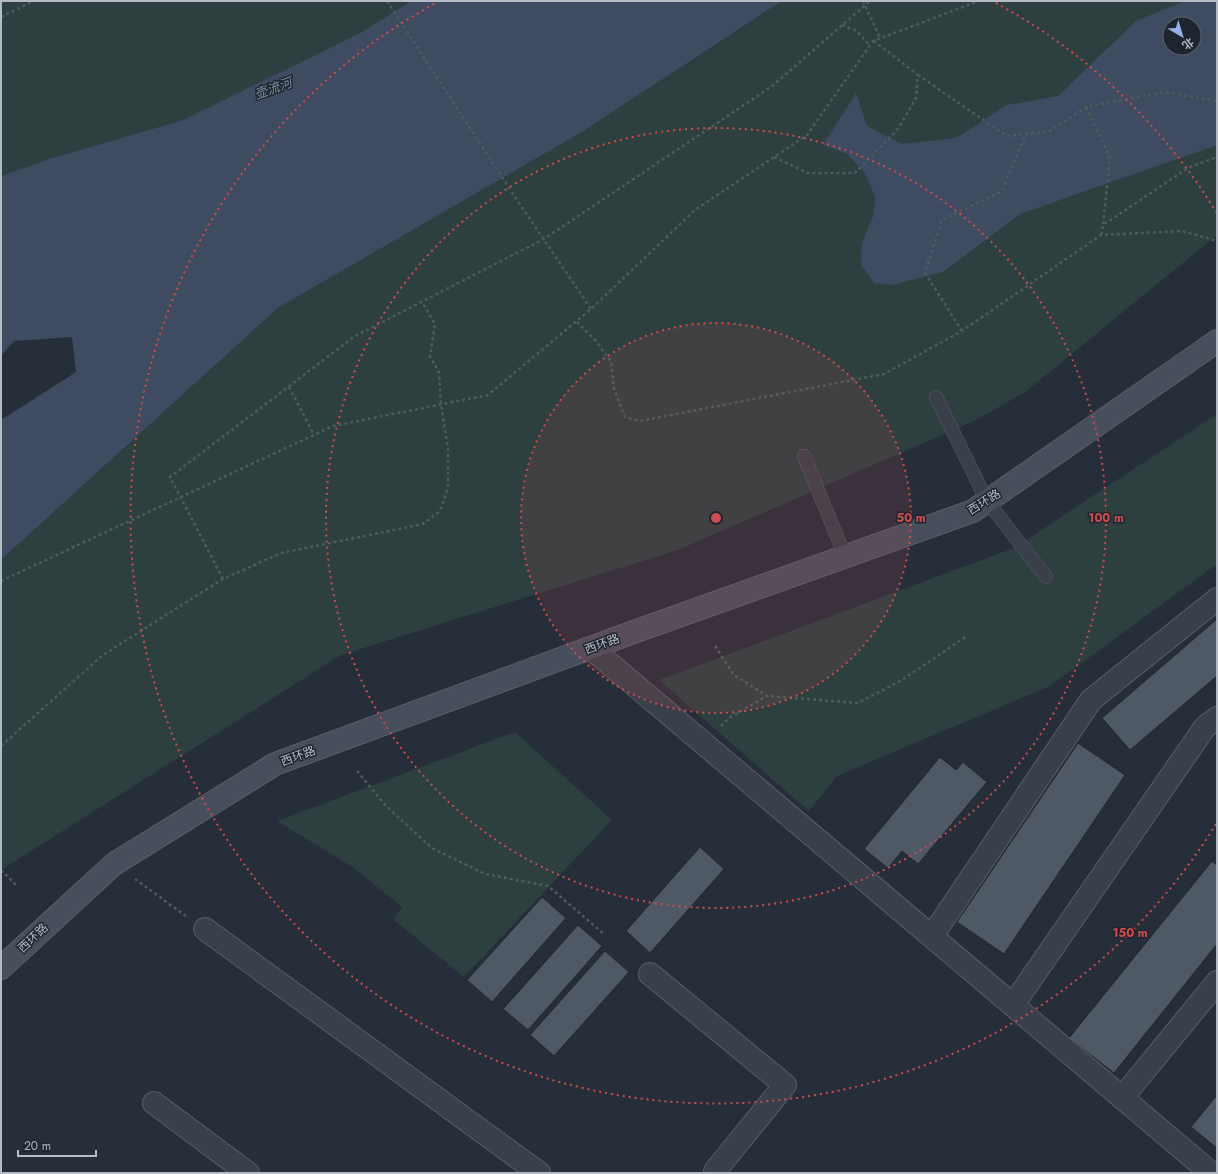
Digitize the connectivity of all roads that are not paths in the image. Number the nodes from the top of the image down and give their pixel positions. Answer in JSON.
{"nodes":[{"id":1,"x":1217,"y":341,"type":"edge"},
{"id":2,"x":936,"y":397,"type":"dead end"},
{"id":3,"x":804,"y":456,"type":"dead end"},
{"id":4,"x":987,"y":501,"type":"junction"},
{"id":5,"x":845,"y":556,"type":"junction"},
{"id":6,"x":1046,"y":577,"type":"dead end"},
{"id":7,"x":1217,"y":599,"type":"edge"},
{"id":8,"x":591,"y":648,"type":"junction"},
{"id":9,"x":1217,"y":718,"type":"edge"},
{"id":10,"x":205,"y":929,"type":"road end"},
{"id":11,"x":932,"y":936,"type":"junction"},
{"id":12,"x":1,"y":968,"type":"edge"},
{"id":13,"x":650,"y":974,"type":"dead end"},
{"id":14,"x":1217,"y":982,"type":"edge"},
{"id":15,"x":1013,"y":1005,"type":"junction"},
{"id":16,"x":1122,"y":1098,"type":"junction"},
{"id":17,"x":154,"y":1103,"type":"dead end"},
{"id":18,"x":248,"y":1173,"type":"edge"},
{"id":19,"x":539,"y":1173,"type":"edge"},
{"id":20,"x":718,"y":1173,"type":"edge"},
{"id":21,"x":1211,"y":1173,"type":"edge"}],
"edges":[{"from":1,"to":4,"type":"main road","name":"西环路"},
{"from":2,"to":4,"type":"lane"},
{"from":3,"to":5,"type":"lane"},
{"from":4,"to":5,"type":"main road","name":"西环路"},
{"from":4,"to":6,"type":"lane"},
{"from":5,"to":8,"type":"main road","name":"西环路"},
{"from":7,"to":11,"type":"street"},
{"from":8,"to":11,"type":"street"},
{"from":8,"to":12,"type":"main road","name":"西环路"},
{"from":9,"to":15,"type":"street"},
{"from":10,"to":19,"type":"street"},
{"from":11,"to":15,"type":"street"},
{"from":13,"to":20,"type":"street"},
{"from":14,"to":16,"type":"street"},
{"from":15,"to":16,"type":"street"},
{"from":16,"to":21,"type":"street"},
{"from":17,"to":18,"type":"street"}]}
